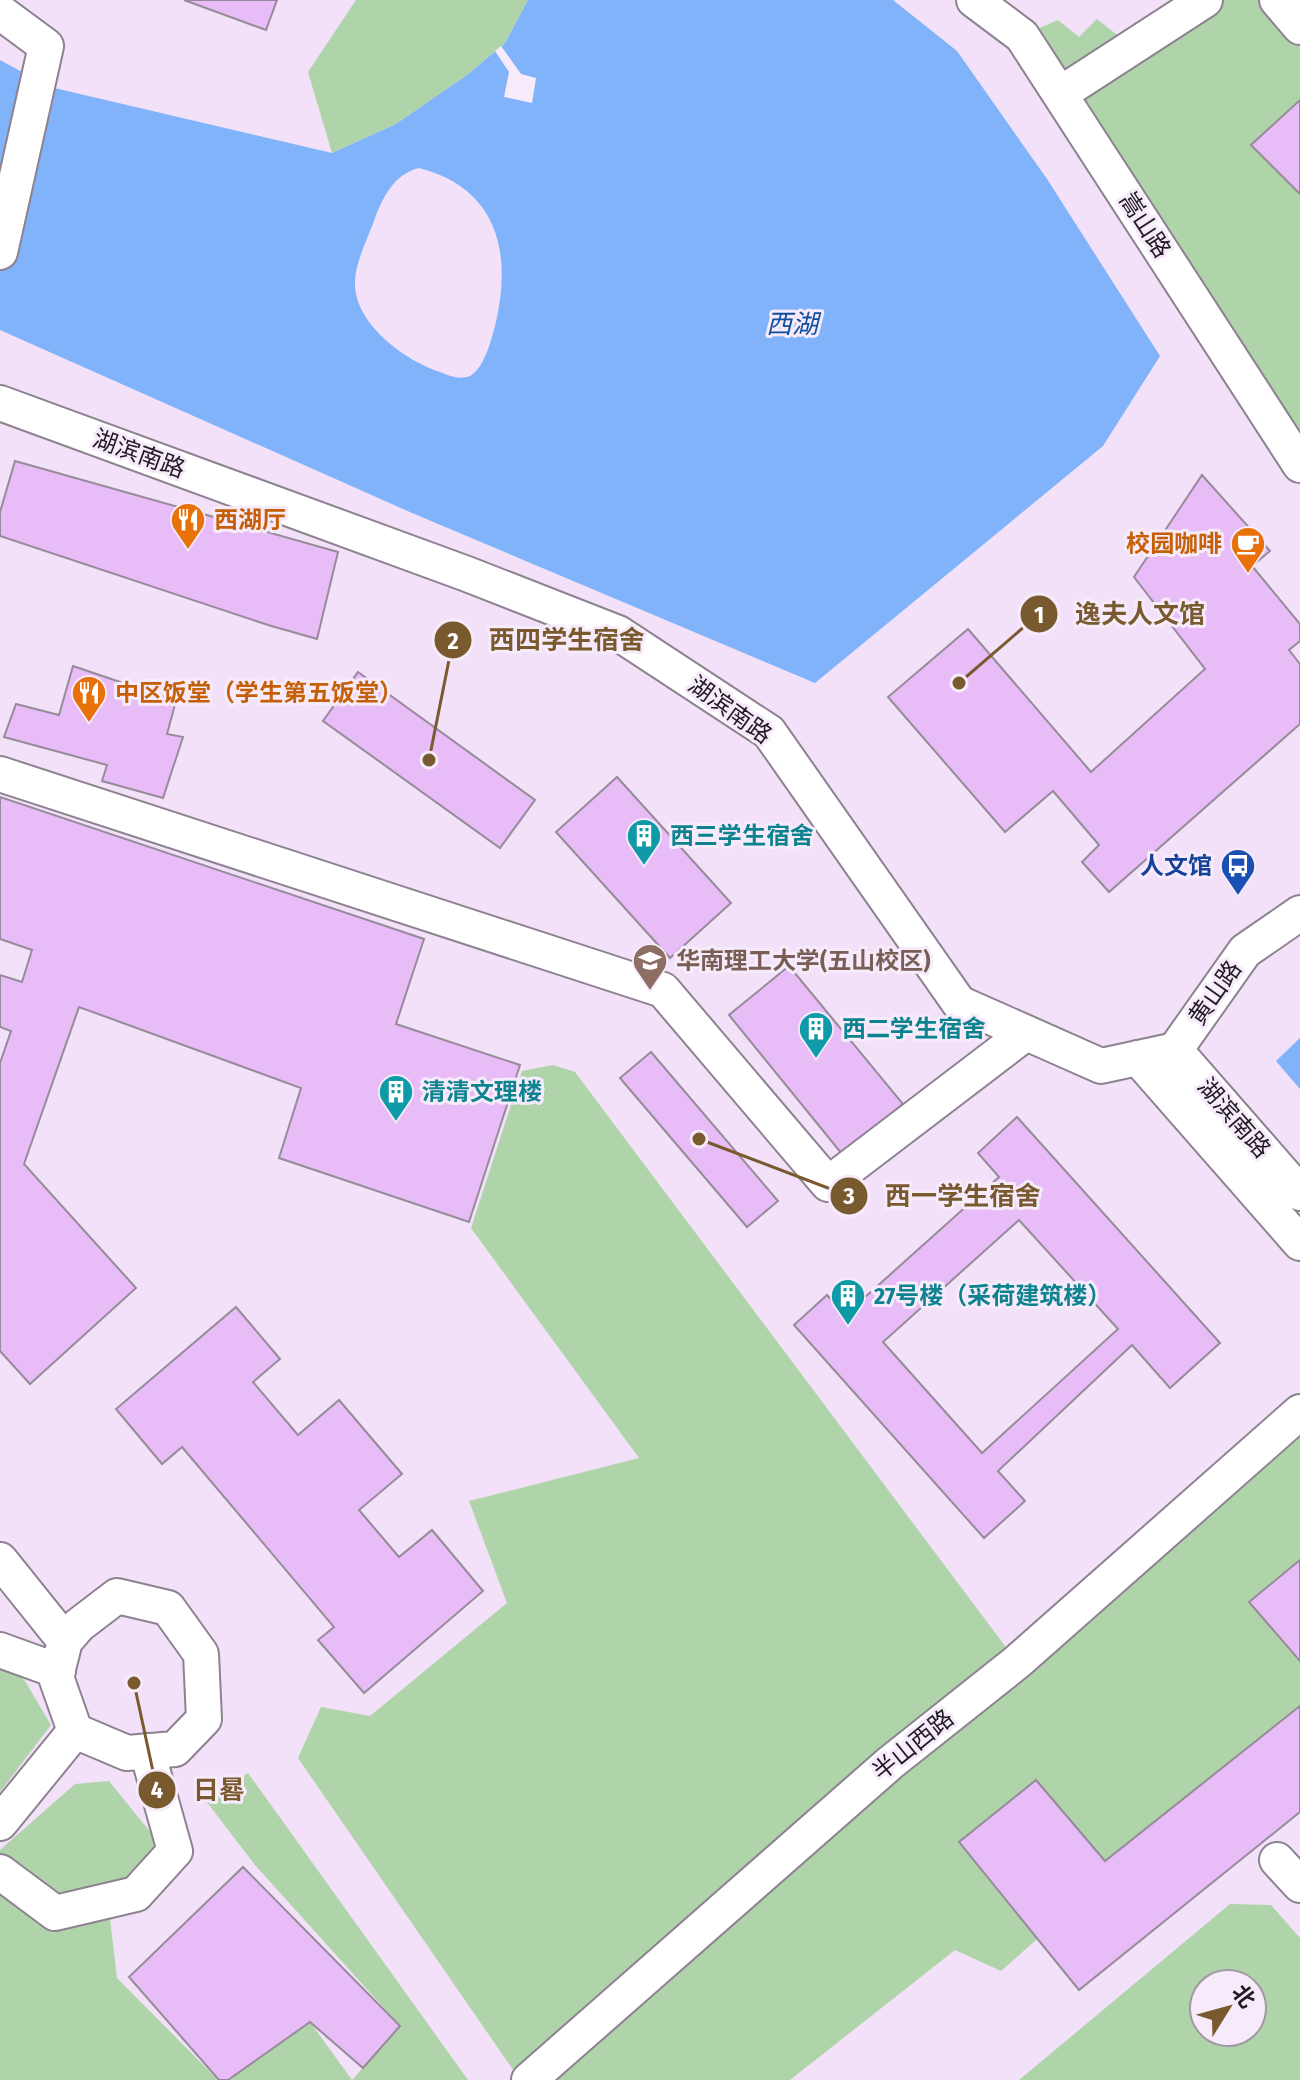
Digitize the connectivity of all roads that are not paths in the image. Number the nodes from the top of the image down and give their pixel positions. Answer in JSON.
{"nodes":[{"id":1,"x":974,"y":0,"type":"edge"},
{"id":2,"x":1205,"y":0,"type":"edge"},
{"id":3,"x":1277,"y":0,"type":"edge"},
{"id":4,"x":0,"y":12,"type":"edge"},
{"id":5,"x":1300,"y":27,"type":"edge"},
{"id":6,"x":1060,"y":94,"type":"junction"},
{"id":7,"x":0,"y":252,"type":"edge"},
{"id":8,"x":0,"y":403,"type":"edge"},
{"id":9,"x":1300,"y":465,"type":"edge"},
{"id":10,"x":0,"y":774,"type":"edge"},
{"id":11,"x":1300,"y":913,"type":"edge"},
{"id":12,"x":1026,"y":1033,"type":"junction"},
{"id":13,"x":1175,"y":1050,"type":"junction"},
{"id":14,"x":1138,"y":1058,"type":"junction"},
{"id":15,"x":1300,"y":1193,"type":"edge"},
{"id":16,"x":1300,"y":1243,"type":"edge"},
{"id":17,"x":1300,"y":1412,"type":"edge"},
{"id":18,"x":0,"y":1560,"type":"edge"},
{"id":19,"x":0,"y":1650,"type":"edge"},
{"id":20,"x":61,"y":1656,"type":"junction"},
{"id":21,"x":75,"y":1731,"type":"junction"},
{"id":22,"x":147,"y":1751,"type":"junction"},
{"id":23,"x":0,"y":1823,"type":"edge"},
{"id":24,"x":1277,"y":1860,"type":"dead end"},
{"id":25,"x":0,"y":1872,"type":"edge"},
{"id":26,"x":1300,"y":1885,"type":"edge"},
{"id":27,"x":529,"y":2080,"type":"edge"}],
"edges":[{"from":1,"to":6,"type":"street","name":"嵩山路"},
{"from":2,"to":6,"type":"street"},
{"from":3,"to":5,"type":"street"},
{"from":4,"to":7,"type":"street"},
{"from":6,"to":9,"type":"street","name":"嵩山路"},
{"from":8,"to":12,"type":"street","name":"湖滨南路"},
{"from":10,"to":12,"type":"street"},
{"from":11,"to":13,"type":"street","name":"黄山路"},
{"from":12,"to":14,"type":"street","name":"湖滨南路"},
{"from":13,"to":14,"type":"street","name":"湖滨南路"},
{"from":13,"to":15,"type":"street","name":"湖滨南路"},
{"from":14,"to":16,"type":"street"},
{"from":17,"to":27,"type":"street","name":"半山西路"},
{"from":18,"to":20,"type":"street"},
{"from":19,"to":20,"type":"street"},
{"from":20,"to":21,"type":"street"},
{"from":20,"to":22,"type":"street"},
{"from":21,"to":22,"type":"street"},
{"from":21,"to":23,"type":"street"},
{"from":22,"to":25,"type":"street"},
{"from":24,"to":26,"type":"street"}]}
